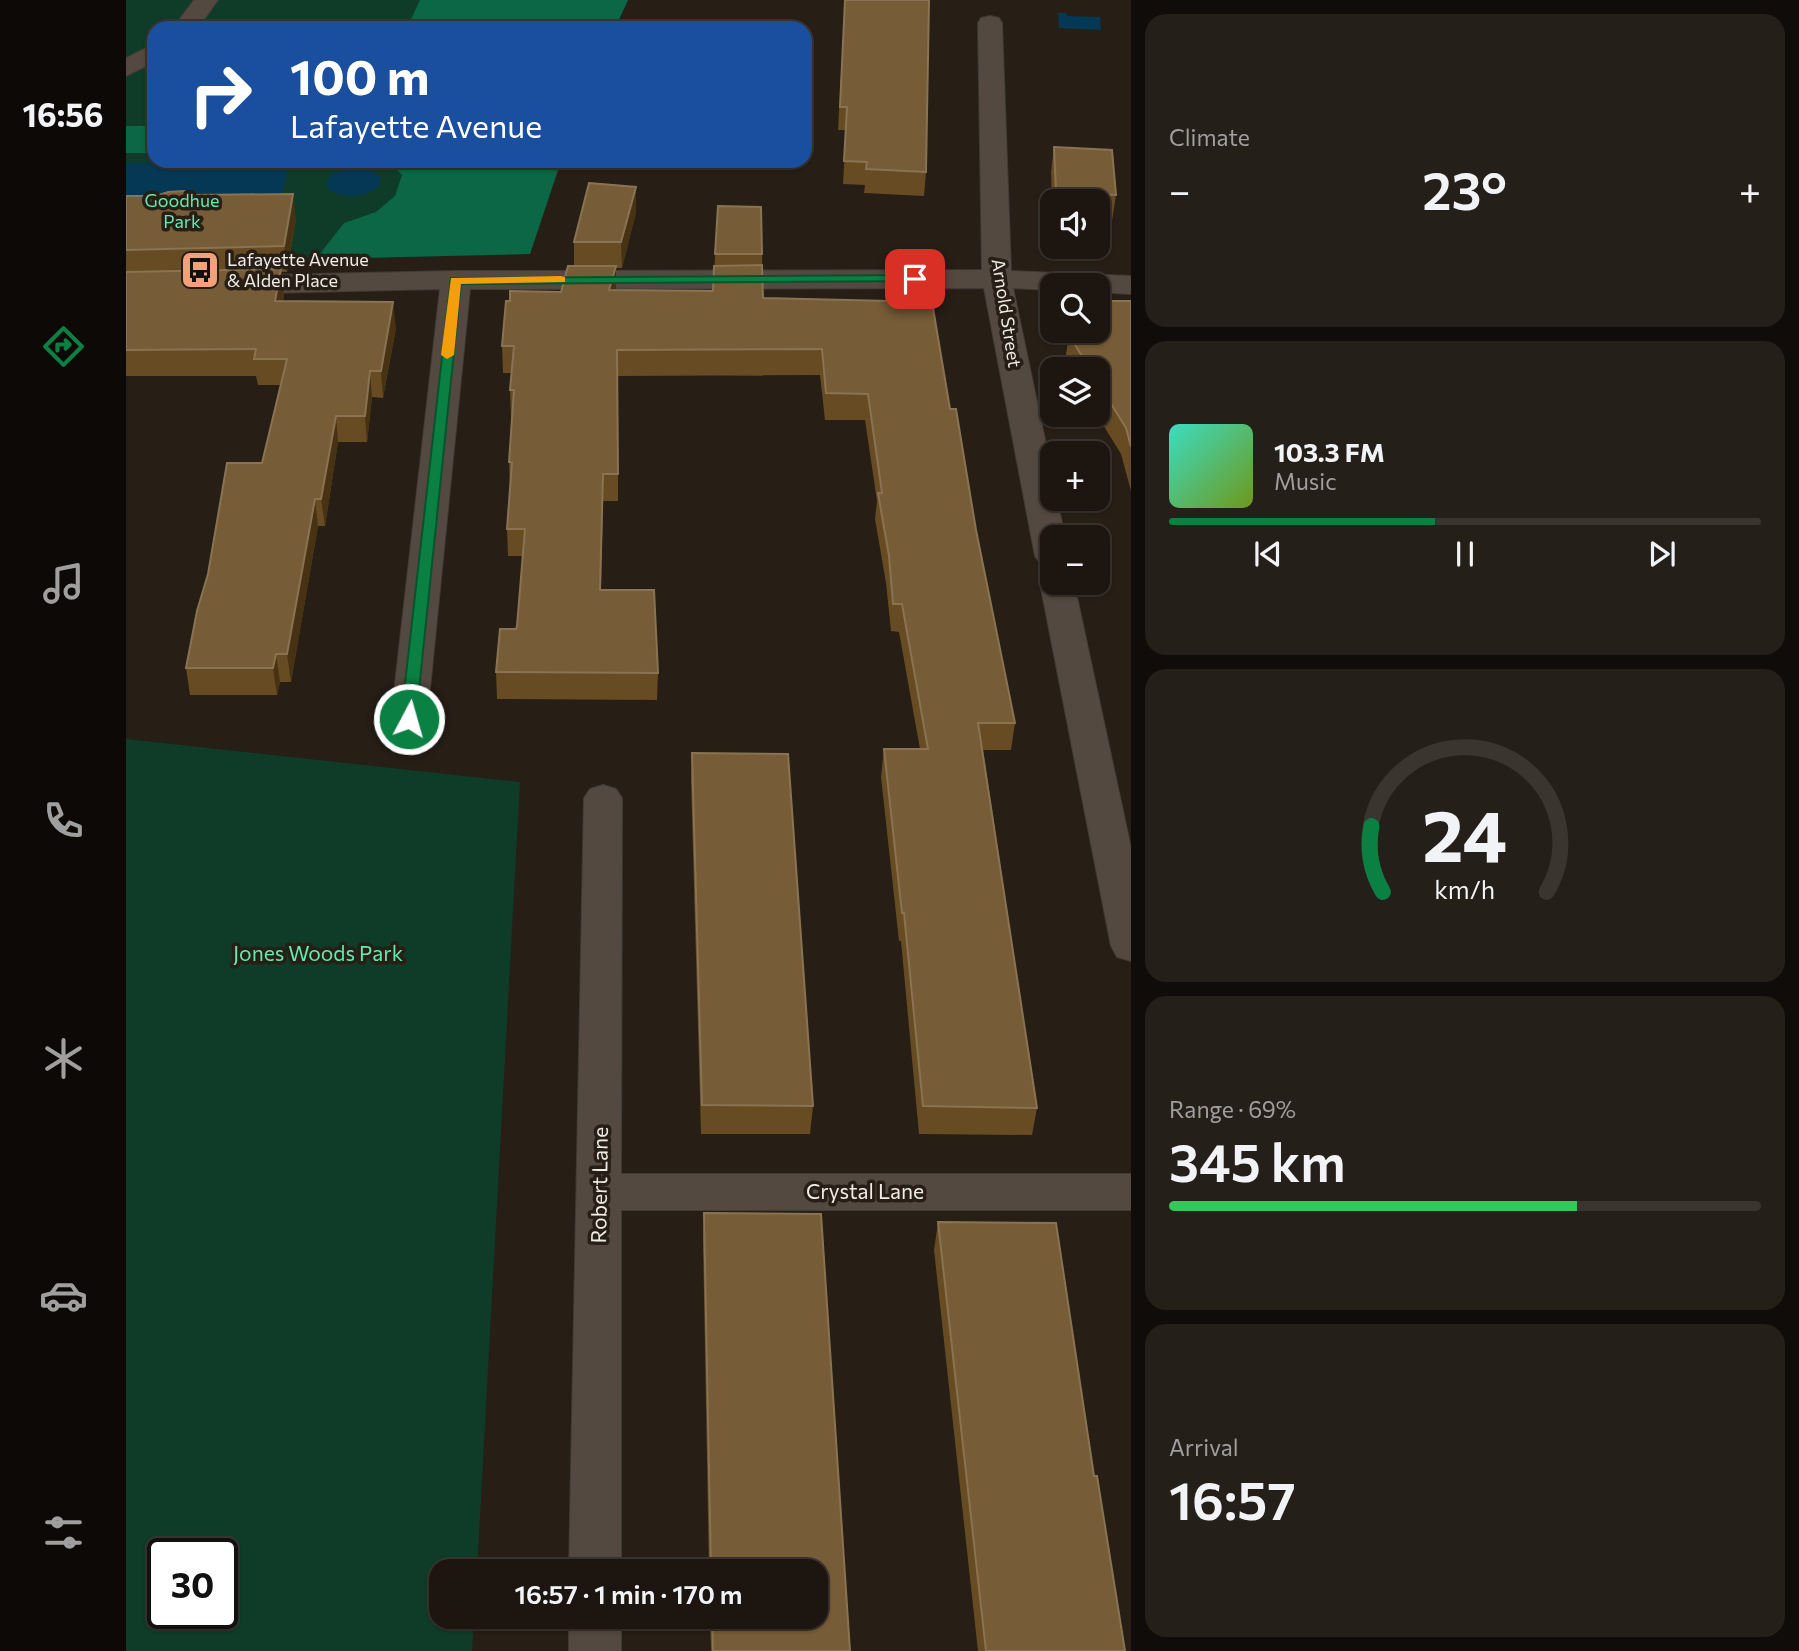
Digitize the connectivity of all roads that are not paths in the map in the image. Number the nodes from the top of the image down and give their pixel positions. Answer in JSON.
{"nodes":[{"id":1,"x":206,"y":0,"type":"edge"},
{"id":2,"x":190,"y":21,"type":"edge"},
{"id":3,"x":990,"y":23,"type":"dead end"},
{"id":4,"x":147,"y":56,"type":"edge"},
{"id":5,"x":126,"y":68,"type":"edge"},
{"id":6,"x":996,"y":279,"type":"junction"},
{"id":7,"x":456,"y":280,"type":"junction"},
{"id":8,"x":1130,"y":285,"type":"edge"},
{"id":9,"x":126,"y":287,"type":"edge"},
{"id":10,"x":1046,"y":525,"type":"edge"},
{"id":11,"x":1060,"y":595,"type":"edge"},
{"id":12,"x":409,"y":719,"type":"dead end"},
{"id":13,"x":604,"y":798,"type":"dead end"},
{"id":14,"x":1116,"y":802,"type":"edge"},
{"id":15,"x":1130,"y":946,"type":"edge"},
{"id":16,"x":600,"y":1192,"type":"junction"},
{"id":17,"x":1130,"y":1192,"type":"edge"},
{"id":18,"x":596,"y":1559,"type":"edge"},
{"id":19,"x":595,"y":1629,"type":"edge"},
{"id":20,"x":595,"y":1651,"type":"edge"}],
"edges":[{"from":1,"to":2,"type":"street"},
{"from":3,"to":6,"type":"street","name":"Arnold Street"},
{"from":4,"to":5,"type":"street"},
{"from":6,"to":7,"type":"street"},
{"from":6,"to":8,"type":"street"},
{"from":6,"to":10,"type":"street","name":"Arnold Street"},
{"from":7,"to":9,"type":"street"},
{"from":7,"to":12,"type":"street"},
{"from":11,"to":14,"type":"street"},
{"from":13,"to":16,"type":"street","name":"Robert Lane"},
{"from":14,"to":15,"type":"street"},
{"from":16,"to":17,"type":"street","name":"Crystal Lane"},
{"from":16,"to":18,"type":"street","name":"Robert Lane"},
{"from":19,"to":20,"type":"street"}]}
